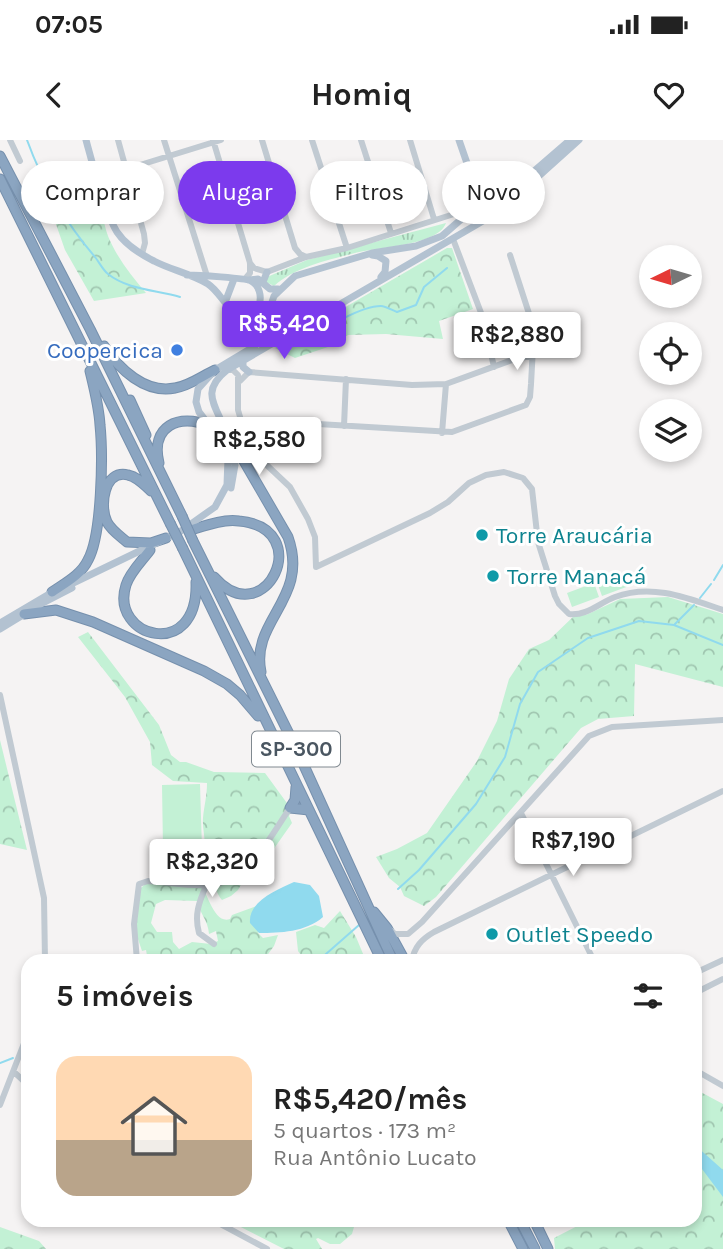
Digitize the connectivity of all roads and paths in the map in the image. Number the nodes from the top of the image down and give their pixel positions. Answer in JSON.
{"nodes":[{"id":1,"x":10,"y":140,"type":"edge"},
{"id":2,"x":86,"y":140,"type":"edge"},
{"id":3,"x":118,"y":140,"type":"edge"},
{"id":4,"x":164,"y":140,"type":"edge"},
{"id":5,"x":262,"y":140,"type":"edge"},
{"id":6,"x":312,"y":140,"type":"edge"},
{"id":7,"x":362,"y":140,"type":"edge"},
{"id":8,"x":410,"y":140,"type":"edge"},
{"id":9,"x":459,"y":140,"type":"edge"},
{"id":10,"x":570,"y":140,"type":"edge"},
{"id":11,"x":579,"y":140,"type":"edge"},
{"id":12,"x":216,"y":141,"type":"edge"},
{"id":13,"x":0,"y":156,"type":"edge"},
{"id":14,"x":169,"y":156,"type":"junction"},
{"id":15,"x":20,"y":161,"type":"dead end"},
{"id":16,"x":125,"y":161,"type":"edge"},
{"id":17,"x":153,"y":161,"type":"edge"},
{"id":18,"x":466,"y":161,"type":"edge"},
{"id":19,"x":545,"y":165,"type":"edge"},
{"id":20,"x":545,"y":168,"type":"edge"},
{"id":21,"x":0,"y":178,"type":"edge"},
{"id":22,"x":0,"y":199,"type":"edge"},
{"id":23,"x":13,"y":205,"type":"junction"},
{"id":24,"x":442,"y":217,"type":"edge"},
{"id":25,"x":437,"y":219,"type":"junction"},
{"id":26,"x":141,"y":224,"type":"edge"},
{"id":27,"x":456,"y":224,"type":"edge"},
{"id":28,"x":477,"y":224,"type":"edge"},
{"id":29,"x":454,"y":226,"type":"junction"},
{"id":30,"x":391,"y":233,"type":"junction"},
{"id":31,"x":453,"y":239,"type":"junction"},
{"id":32,"x":416,"y":246,"type":"junction"},
{"id":33,"x":295,"y":248,"type":"junction"},
{"id":34,"x":347,"y":248,"type":"junction"},
{"id":35,"x":142,"y":254,"type":"junction"},
{"id":36,"x":510,"y":255,"type":"dead end"},
{"id":37,"x":362,"y":256,"type":"junction"},
{"id":38,"x":306,"y":257,"type":"junction"},
{"id":39,"x":418,"y":258,"type":"junction"},
{"id":40,"x":250,"y":263,"type":"junction"},
{"id":41,"x":289,"y":263,"type":"junction"},
{"id":42,"x":267,"y":272,"type":"junction"},
{"id":43,"x":187,"y":275,"type":"junction"},
{"id":44,"x":206,"y":276,"type":"junction"},
{"id":45,"x":233,"y":279,"type":"junction"},
{"id":46,"x":247,"y":279,"type":"junction"},
{"id":47,"x":263,"y":282,"type":"junction"},
{"id":48,"x":376,"y":283,"type":"junction"},
{"id":49,"x":278,"y":289,"type":"junction"},
{"id":50,"x":226,"y":300,"type":"junction"},
{"id":51,"x":254,"y":313,"type":"junction"},
{"id":52,"x":265,"y":320,"type":"junction"},
{"id":53,"x":90,"y":329,"type":"junction"},
{"id":54,"x":280,"y":339,"type":"junction"},
{"id":55,"x":87,"y":355,"type":"junction"},
{"id":56,"x":534,"y":355,"type":"junction"},
{"id":57,"x":243,"y":359,"type":"junction"},
{"id":58,"x":494,"y":367,"type":"junction"},
{"id":59,"x":227,"y":369,"type":"junction"},
{"id":60,"x":215,"y":370,"type":"junction"},
{"id":61,"x":249,"y":372,"type":"junction"},
{"id":62,"x":346,"y":379,"type":"junction"},
{"id":63,"x":240,"y":381,"type":"junction"},
{"id":64,"x":446,"y":384,"type":"junction"},
{"id":65,"x":268,"y":421,"type":"dead end"},
{"id":66,"x":223,"y":425,"type":"junction"},
{"id":67,"x":209,"y":426,"type":"junction"},
{"id":68,"x":344,"y":426,"type":"junction"},
{"id":69,"x":442,"y":433,"type":"junction"},
{"id":70,"x":169,"y":491,"type":"junction"},
{"id":71,"x":157,"y":498,"type":"junction"},
{"id":72,"x":191,"y":530,"type":"junction"},
{"id":73,"x":166,"y":538,"type":"junction"},
{"id":74,"x":150,"y":550,"type":"junction"},
{"id":75,"x":207,"y":569,"type":"junction"},
{"id":76,"x":196,"y":577,"type":"junction"},
{"id":77,"x":52,"y":592,"type":"junction"},
{"id":78,"x":723,"y":610,"type":"edge"},
{"id":79,"x":24,"y":614,"type":"junction"},
{"id":80,"x":0,"y":622,"type":"edge"},
{"id":81,"x":0,"y":629,"type":"edge"},
{"id":82,"x":267,"y":691,"type":"junction"},
{"id":83,"x":0,"y":695,"type":"edge"},
{"id":84,"x":723,"y":720,"type":"edge"},
{"id":85,"x":268,"y":728,"type":"junction"},
{"id":86,"x":296,"y":785,"type":"junction"},
{"id":87,"x":723,"y":790,"type":"edge"},
{"id":88,"x":290,"y":808,"type":"junction"},
{"id":89,"x":309,"y":810,"type":"junction"},
{"id":90,"x":521,"y":813,"type":"junction"},
{"id":91,"x":553,"y":874,"type":"junction"},
{"id":92,"x":206,"y":886,"type":"junction"},
{"id":93,"x":366,"y":904,"type":"junction"},
{"id":94,"x":422,"y":922,"type":"junction"},
{"id":95,"x":387,"y":928,"type":"junction"},
{"id":96,"x":433,"y":932,"type":"junction"},
{"id":97,"x":214,"y":944,"type":"dead end"},
{"id":98,"x":45,"y":954,"type":"edge"},
{"id":99,"x":136,"y":954,"type":"edge"},
{"id":100,"x":379,"y":954,"type":"edge"},
{"id":101,"x":390,"y":954,"type":"edge"},
{"id":102,"x":401,"y":954,"type":"edge"},
{"id":103,"x":414,"y":954,"type":"edge"},
{"id":104,"x":591,"y":954,"type":"edge"},
{"id":105,"x":723,"y":960,"type":"edge"},
{"id":106,"x":702,"y":970,"type":"edge"},
{"id":107,"x":723,"y":979,"type":"edge"},
{"id":108,"x":702,"y":990,"type":"edge"},
{"id":109,"x":21,"y":1052,"type":"edge"},
{"id":110,"x":14,"y":1072,"type":"junction"},
{"id":111,"x":702,"y":1074,"type":"edge"},
{"id":112,"x":21,"y":1078,"type":"edge"},
{"id":113,"x":723,"y":1086,"type":"edge"},
{"id":114,"x":0,"y":1105,"type":"edge"},
{"id":115,"x":226,"y":1227,"type":"edge"},
{"id":116,"x":512,"y":1227,"type":"edge"},
{"id":117,"x":524,"y":1227,"type":"edge"},
{"id":118,"x":537,"y":1227,"type":"edge"},
{"id":119,"x":267,"y":1249,"type":"edge"},
{"id":120,"x":523,"y":1249,"type":"edge"},
{"id":121,"x":535,"y":1249,"type":"edge"},
{"id":122,"x":548,"y":1249,"type":"edge"}],
"edges":[{"from":1,"to":15,"type":"street"},
{"from":2,"to":35,"type":"main road"},
{"from":3,"to":16,"type":"street"},
{"from":4,"to":14,"type":"street"},
{"from":5,"to":33,"type":"street"},
{"from":6,"to":34,"type":"street"},
{"from":7,"to":30,"type":"street"},
{"from":8,"to":25,"type":"street"},
{"from":9,"to":18,"type":"main road"},
{"from":10,"to":19,"type":"main road"},
{"from":11,"to":20,"type":"main road"},
{"from":12,"to":14,"type":"street"},
{"from":12,"to":40,"type":"street"},
{"from":13,"to":53,"type":"highway","number":"SP-300"},
{"from":14,"to":17,"type":"street"},
{"from":14,"to":44,"type":"street"},
{"from":21,"to":23,"type":"highway","number":"SP-300"},
{"from":22,"to":23,"type":"highway"},
{"from":23,"to":55,"type":"highway","number":"SP-300"},
{"from":24,"to":25,"type":"street"},
{"from":25,"to":29,"type":"street"},
{"from":25,"to":30,"type":"street"},
{"from":26,"to":35,"type":"street"},
{"from":27,"to":29,"type":"main road"},
{"from":28,"to":31,"type":"main road"},
{"from":29,"to":32,"type":"main road"},
{"from":30,"to":34,"type":"street"},
{"from":31,"to":39,"type":"main road"},
{"from":31,"to":58,"type":"street"},
{"from":32,"to":37,"type":"main road"},
{"from":32,"to":39,"type":"main road"},
{"from":33,"to":38,"type":"street"},
{"from":33,"to":41,"type":"street"},
{"from":34,"to":38,"type":"street"},
{"from":35,"to":43,"type":"main road"},
{"from":36,"to":56,"type":"street"},
{"from":37,"to":48,"type":"main road"},
{"from":37,"to":49,"type":"main road"},
{"from":38,"to":41,"type":"street"},
{"from":39,"to":48,"type":"main road"},
{"from":40,"to":42,"type":"street"},
{"from":40,"to":46,"type":"street"},
{"from":41,"to":42,"type":"street"},
{"from":42,"to":47,"type":"main road"},
{"from":43,"to":44,"type":"main road"},
{"from":43,"to":50,"type":"main road"},
{"from":44,"to":45,"type":"main road"},
{"from":45,"to":46,"type":"main road"},
{"from":45,"to":50,"type":"main road"},
{"from":46,"to":47,"type":"main road"},
{"from":46,"to":51,"type":"main road"},
{"from":47,"to":49,"type":"main road"},
{"from":48,"to":54,"type":"main road"},
{"from":49,"to":52,"type":"main road"},
{"from":50,"to":51,"type":"main road"},
{"from":51,"to":52,"type":"main road"},
{"from":52,"to":54,"type":"main road"},
{"from":52,"to":60,"type":"main road"},
{"from":53,"to":60,"type":"highway"},
{"from":53,"to":70,"type":"highway","number":"SP-300"},
{"from":54,"to":57,"type":"main road"},
{"from":55,"to":71,"type":"highway","number":"SP-300"},
{"from":55,"to":77,"type":"highway"},
{"from":56,"to":58,"type":"street"},
{"from":56,"to":69,"type":"street"},
{"from":57,"to":59,"type":"main road"},
{"from":57,"to":61,"type":"main road"},
{"from":58,"to":64,"type":"street"},
{"from":59,"to":63,"type":"street"},
{"from":59,"to":66,"type":"main road"},
{"from":60,"to":67,"type":"main road"},
{"from":61,"to":62,"type":"street"},
{"from":61,"to":63,"type":"street"},
{"from":62,"to":64,"type":"street"},
{"from":62,"to":68,"type":"street"},
{"from":63,"to":78,"type":"street"},
{"from":64,"to":69,"type":"street"},
{"from":65,"to":68,"type":"street"},
{"from":66,"to":72,"type":"main road"},
{"from":66,"to":82,"type":"highway"},
{"from":67,"to":70,"type":"highway"},
{"from":67,"to":73,"type":"main road"},
{"from":68,"to":69,"type":"street"},
{"from":70,"to":75,"type":"highway","number":"SP-300","bridge":true},
{"from":71,"to":73,"type":"highway"},
{"from":71,"to":76,"type":"highway","number":"SP-300","bridge":true},
{"from":72,"to":74,"type":"main road"},
{"from":72,"to":75,"type":"highway"},
{"from":73,"to":77,"type":"main road"},
{"from":74,"to":76,"type":"highway"},
{"from":74,"to":79,"type":"main road"},
{"from":75,"to":82,"type":"highway","number":"SP-300"},
{"from":76,"to":85,"type":"highway","number":"SP-300"},
{"from":77,"to":80,"type":"main road"},
{"from":79,"to":81,"type":"main road"},
{"from":79,"to":85,"type":"highway"},
{"from":82,"to":93,"type":"highway","number":"SP-300"},
{"from":83,"to":98,"type":"street"},
{"from":84,"to":90,"type":"street"},
{"from":85,"to":86,"type":"highway","number":"SP-300"},
{"from":86,"to":88,"type":"highway"},
{"from":86,"to":89,"type":"highway","number":"SP-300"},
{"from":87,"to":91,"type":"street"},
{"from":88,"to":89,"type":"highway"},
{"from":88,"to":92,"type":"street"},
{"from":89,"to":100,"type":"highway","number":"SP-300"},
{"from":90,"to":91,"type":"street"},
{"from":90,"to":94,"type":"street"},
{"from":91,"to":96,"type":"street"},
{"from":91,"to":104,"type":"street"},
{"from":92,"to":97,"type":"street"},
{"from":92,"to":99,"type":"street"},
{"from":93,"to":95,"type":"highway"},
{"from":93,"to":101,"type":"highway","number":"SP-300"},
{"from":94,"to":95,"type":"street"},
{"from":94,"to":96,"type":"street"},
{"from":95,"to":102,"type":"highway"},
{"from":96,"to":103,"type":"street"},
{"from":105,"to":106,"type":"street"},
{"from":107,"to":108,"type":"street"},
{"from":109,"to":110,"type":"street"},
{"from":110,"to":112,"type":"street"},
{"from":110,"to":114,"type":"street"},
{"from":111,"to":113,"type":"street"},
{"from":115,"to":119,"type":"street"},
{"from":116,"to":120,"type":"highway"},
{"from":117,"to":121,"type":"highway"},
{"from":118,"to":122,"type":"highway"}]}
